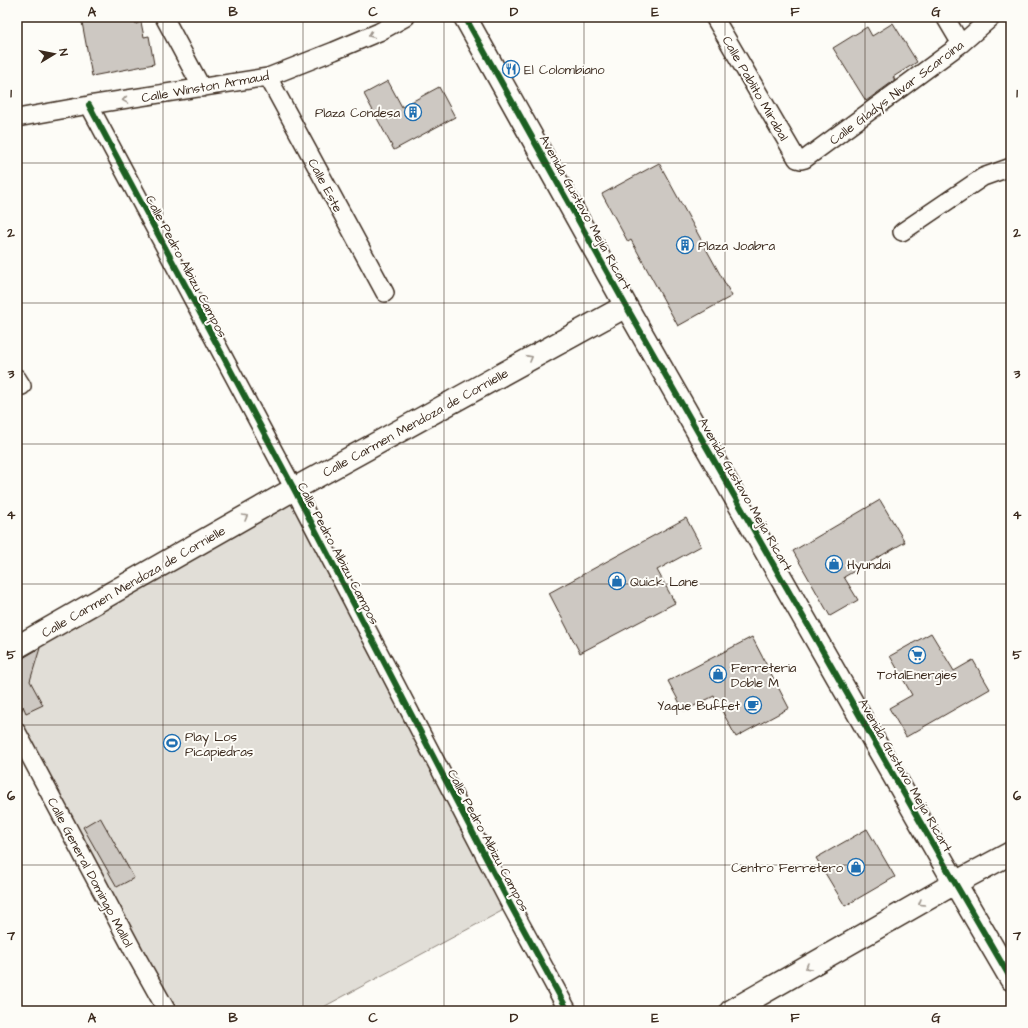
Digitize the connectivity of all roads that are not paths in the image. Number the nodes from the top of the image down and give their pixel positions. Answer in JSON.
{"nodes":[{"id":1,"x":164,"y":17,"type":"edge"},
{"id":2,"x":406,"y":17,"type":"edge"},
{"id":3,"x":465,"y":17,"type":"edge"},
{"id":4,"x":714,"y":17,"type":"edge"},
{"id":5,"x":945,"y":17,"type":"edge"},
{"id":6,"x":992,"y":17,"type":"edge"},
{"id":7,"x":961,"y":44,"type":"junction"},
{"id":8,"x":268,"y":77,"type":"junction"},
{"id":9,"x":202,"y":88,"type":"junction"},
{"id":10,"x":89,"y":105,"type":"junction"},
{"id":11,"x":17,"y":118,"type":"edge"},
{"id":12,"x":797,"y":159,"type":"joint"},
{"id":13,"x":1011,"y":167,"type":"edge"},
{"id":14,"x":902,"y":232,"type":"dead end"},
{"id":15,"x":384,"y":293,"type":"dead end"},
{"id":16,"x":626,"y":306,"type":"junction"},
{"id":17,"x":294,"y":489,"type":"junction"},
{"id":18,"x":17,"y":647,"type":"edge"},
{"id":19,"x":17,"y":732,"type":"edge"},
{"id":20,"x":1011,"y":853,"type":"edge"},
{"id":21,"x":955,"y":883,"type":"junction"},
{"id":22,"x":1011,"y":979,"type":"edge"},
{"id":23,"x":167,"y":1011,"type":"edge"},
{"id":24,"x":568,"y":1011,"type":"edge"},
{"id":25,"x":731,"y":1011,"type":"edge"}],
"edges":[{"from":1,"to":9,"type":"street"},
{"from":2,"to":8,"type":"street","name":"Calle Winston Armaud","one_way":true},
{"from":3,"to":16,"type":"street","name":"Avenida Gustavo Mejía Ricart"},
{"from":4,"to":12,"type":"street","name":"Calle Pablito Mirabal"},
{"from":5,"to":7,"type":"street"},
{"from":6,"to":7,"type":"street","name":"Calle Gladys Nivar Scaroina"},
{"from":7,"to":12,"type":"street","name":"Calle Gladys Nivar Scaroina"},
{"from":8,"to":9,"type":"street","name":"Calle Winston Armaud"},
{"from":8,"to":15,"type":"street","name":"Calle Este"},
{"from":9,"to":10,"type":"street","name":"Calle Winston Armaud","one_way":true},
{"from":10,"to":11,"type":"street","name":"Calle Winston Armaud"},
{"from":10,"to":17,"type":"street","name":"Calle Pedro Albizu Campos"},
{"from":13,"to":14,"type":"street"},
{"from":17,"to":16,"type":"street","name":"Calle Carmen Mendoza de Cornielle","one_way":true},
{"from":16,"to":21,"type":"street","name":"Avenida Gustavo Mejía Ricart"},
{"from":18,"to":17,"type":"street","name":"Calle Carmen Mendoza de Cornielle","one_way":true},
{"from":17,"to":24,"type":"street","name":"Calle Pedro Albizu Campos"},
{"from":19,"to":23,"type":"street","name":"Calle General Domingo Mallol"},
{"from":20,"to":21,"type":"street"},
{"from":21,"to":22,"type":"street","name":"Avenida Gustavo Mejía Ricart"},
{"from":21,"to":25,"type":"street","one_way":true}]}
